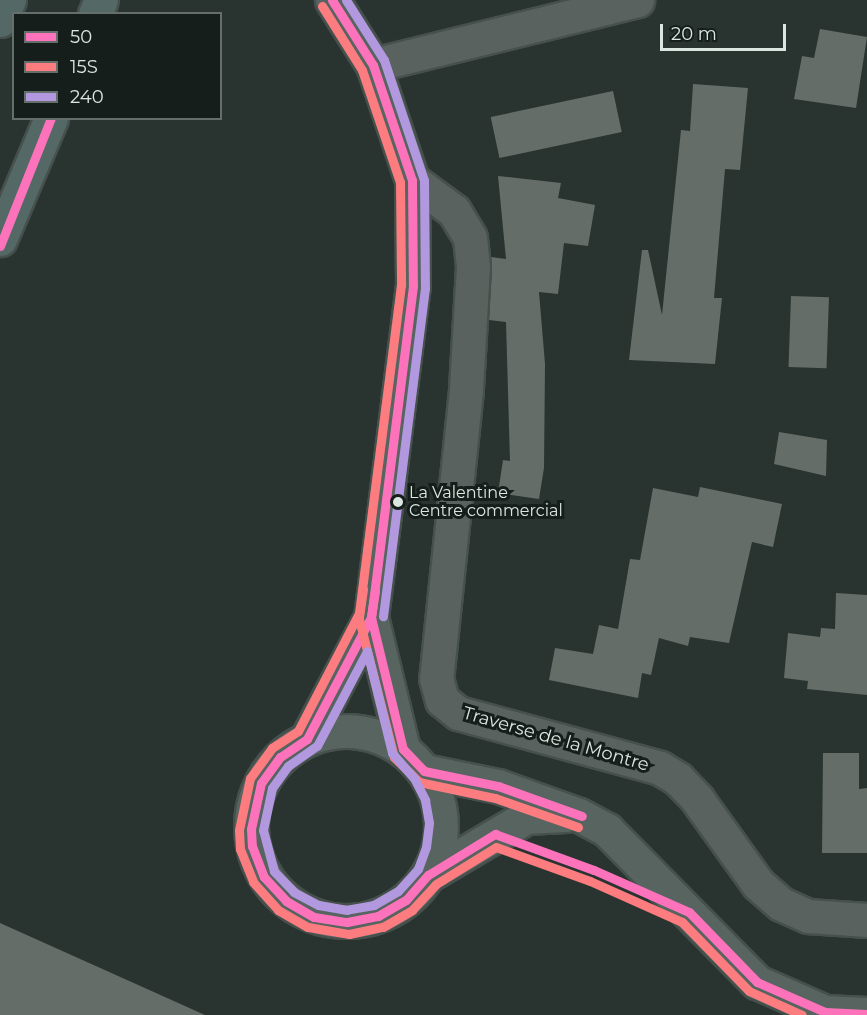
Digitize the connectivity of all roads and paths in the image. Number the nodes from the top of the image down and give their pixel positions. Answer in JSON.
{"nodes":[{"id":1,"x":9,"y":0,"type":"edge"},
{"id":2,"x":332,"y":0,"type":"edge"},
{"id":3,"x":637,"y":0,"type":"edge"},
{"id":4,"x":0,"y":20,"type":"edge"},
{"id":5,"x":373,"y":65,"type":"junction"},
{"id":6,"x":50,"y":120,"type":"edge"},
{"id":7,"x":412,"y":180,"type":"junction"},
{"id":8,"x":16,"y":202,"type":"junction"},
{"id":9,"x":0,"y":239,"type":"edge"},
{"id":10,"x":0,"y":246,"type":"edge"},
{"id":11,"x":371,"y":617,"type":"junction"},
{"id":12,"x":307,"y":739,"type":"junction"},
{"id":13,"x":413,"y":760,"type":"junction"},
{"id":14,"x":579,"y":815,"type":"junction"},
{"id":15,"x":428,"y":875,"type":"junction"},
{"id":16,"x":867,"y":920,"type":"edge"},
{"id":17,"x":867,"y":1014,"type":"edge"}],
"edges":[{"from":1,"to":4,"type":"highway"},
{"from":2,"to":5,"type":"street"},
{"from":3,"to":5,"type":"street"},
{"from":5,"to":7,"type":"street"},
{"from":6,"to":8,"type":"highway"},
{"from":7,"to":11,"type":"street"},
{"from":7,"to":16,"type":"street","name":"Traverse de la Montre"},
{"from":8,"to":9,"type":"highway"},
{"from":8,"to":10,"type":"highway"},
{"from":11,"to":12,"type":"street"},
{"from":11,"to":13,"type":"street"},
{"from":12,"to":13,"type":"street"},
{"from":12,"to":15,"type":"street"},
{"from":13,"to":14,"type":"street"},
{"from":13,"to":15,"type":"street"},
{"from":14,"to":15,"type":"street"},
{"from":14,"to":17,"type":"street"}]}
